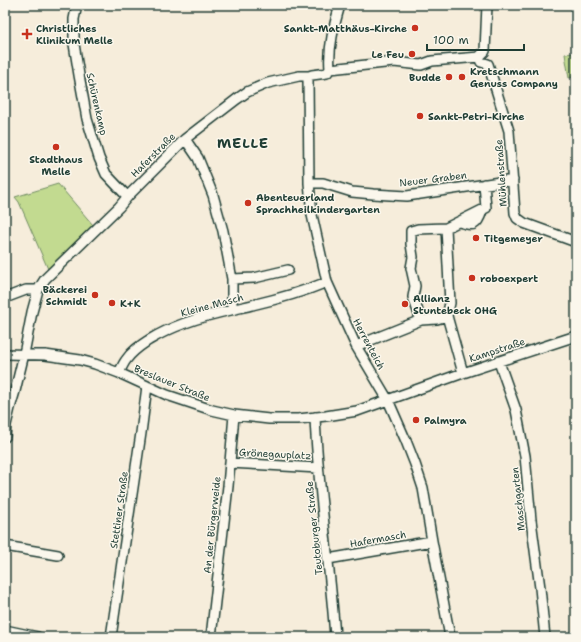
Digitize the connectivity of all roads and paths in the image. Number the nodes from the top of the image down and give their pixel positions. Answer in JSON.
{"nodes":[{"id":1,"x":77,"y":5,"type":"edge"},
{"id":2,"x":340,"y":5,"type":"edge"},
{"id":3,"x":487,"y":5,"type":"edge"},
{"id":4,"x":479,"y":57,"type":"junction"},
{"id":5,"x":330,"y":69,"type":"junction"},
{"id":6,"x":309,"y":76,"type":"junction"},
{"id":7,"x":185,"y":139,"type":"junction"},
{"id":8,"x":513,"y":180,"type":"junction"},
{"id":9,"x":309,"y":183,"type":"junction"},
{"id":10,"x":481,"y":185,"type":"junction"},
{"id":11,"x":129,"y":195,"type":"junction"},
{"id":12,"x":446,"y":228,"type":"junction"},
{"id":13,"x":576,"y":242,"type":"edge"},
{"id":14,"x":288,"y":270,"type":"dead end"},
{"id":15,"x":232,"y":279,"type":"junction"},
{"id":16,"x":328,"y":282,"type":"junction"},
{"id":17,"x":38,"y":290,"type":"junction"},
{"id":18,"x":5,"y":298,"type":"edge"},
{"id":19,"x":232,"y":309,"type":"junction"},
{"id":20,"x":447,"y":316,"type":"junction"},
{"id":21,"x":421,"y":320,"type":"junction"},
{"id":22,"x":576,"y":336,"type":"edge"},
{"id":23,"x":356,"y":346,"type":"junction"},
{"id":24,"x":5,"y":354,"type":"edge"},
{"id":25,"x":24,"y":354,"type":"junction"},
{"id":26,"x":499,"y":362,"type":"junction"},
{"id":27,"x":119,"y":373,"type":"junction"},
{"id":28,"x":463,"y":373,"type":"junction"},
{"id":29,"x":147,"y":386,"type":"junction"},
{"id":30,"x":425,"y":386,"type":"joint"},
{"id":31,"x":388,"y":400,"type":"junction"},
{"id":32,"x":234,"y":415,"type":"junction"},
{"id":33,"x":315,"y":417,"type":"junction"},
{"id":34,"x":5,"y":437,"type":"edge"},
{"id":35,"x":230,"y":463,"type":"junction"},
{"id":36,"x":318,"y":468,"type":"junction"},
{"id":37,"x":432,"y":541,"type":"junction"},
{"id":38,"x":5,"y":546,"type":"edge"},
{"id":39,"x":58,"y":555,"type":"dead end"},
{"id":40,"x":328,"y":559,"type":"junction"},
{"id":41,"x":5,"y":630,"type":"edge"},
{"id":42,"x":38,"y":637,"type":"edge"},
{"id":43,"x":111,"y":637,"type":"edge"},
{"id":44,"x":211,"y":637,"type":"edge"},
{"id":45,"x":335,"y":637,"type":"edge"},
{"id":46,"x":450,"y":637,"type":"edge"},
{"id":47,"x":545,"y":637,"type":"edge"}],
"edges":[{"from":1,"to":11,"type":"street","name":"Schürenkamp"},
{"from":2,"to":5,"type":"street"},
{"from":3,"to":4,"type":"street"},
{"from":4,"to":5,"type":"street"},
{"from":4,"to":8,"type":"street","name":"Mühlenstraße"},
{"from":5,"to":6,"type":"street"},
{"from":6,"to":7,"type":"street","name":"Haferstraße"},
{"from":6,"to":9,"type":"street","name":"Herrenteich"},
{"from":7,"to":11,"type":"street","name":"Haferstraße"},
{"from":7,"to":15,"type":"street"},
{"from":8,"to":10,"type":"street","name":"Neuer Graben"},
{"from":8,"to":13,"type":"street","name":"Mühlenstraße"},
{"from":9,"to":10,"type":"street","name":"Neuer Graben"},
{"from":9,"to":16,"type":"street","name":"Herrenteich"},
{"from":10,"to":12,"type":"street"},
{"from":11,"to":17,"type":"street","name":"Haferstraße"},
{"from":12,"to":20,"type":"street"},
{"from":12,"to":21,"type":"street"},
{"from":14,"to":15,"type":"street"},
{"from":15,"to":19,"type":"street"},
{"from":16,"to":19,"type":"street","name":"Kleine Masch"},
{"from":16,"to":23,"type":"street","name":"Herrenteich"},
{"from":17,"to":18,"type":"street"},
{"from":17,"to":25,"type":"street","name":"Haferstraße"},
{"from":19,"to":27,"type":"street","name":"Kleine Masch"},
{"from":20,"to":21,"type":"street"},
{"from":20,"to":28,"type":"street"},
{"from":21,"to":23,"type":"street"},
{"from":22,"to":26,"type":"street","name":"Kampstraße"},
{"from":23,"to":31,"type":"street","name":"Herrenteich"},
{"from":24,"to":25,"type":"street","name":"Breslauer Straße"},
{"from":25,"to":27,"type":"street","name":"Breslauer Straße"},
{"from":25,"to":34,"type":"street","name":"Haferstraße"},
{"from":26,"to":28,"type":"street","name":"Kampstraße"},
{"from":26,"to":47,"type":"street","name":"Maschgarten"},
{"from":27,"to":29,"type":"street","name":"Breslauer Straße"},
{"from":28,"to":30,"type":"street","name":"Kampstraße"},
{"from":29,"to":32,"type":"street","name":"Breslauer Straße"},
{"from":29,"to":43,"type":"street","name":"Stettiner Straße"},
{"from":30,"to":31,"type":"street","name":"Breslauer Straße"},
{"from":31,"to":33,"type":"street","name":"Breslauer Straße"},
{"from":31,"to":37,"type":"street","name":"Herrenteich"},
{"from":32,"to":33,"type":"street","name":"Breslauer Straße"},
{"from":32,"to":35,"type":"street","name":"An der Bürgerweide"},
{"from":33,"to":36,"type":"street","name":"Teutoburger Straße"},
{"from":35,"to":36,"type":"street","name":"Grönegauplatz"},
{"from":35,"to":44,"type":"street","name":"An der Bürgerweide"},
{"from":36,"to":40,"type":"street","name":"Teutoburger Straße"},
{"from":37,"to":40,"type":"street","name":"Hafermasch"},
{"from":37,"to":46,"type":"street","name":"Herrenteich"},
{"from":38,"to":39,"type":"street"},
{"from":40,"to":45,"type":"street","name":"Teutoburger Straße"},
{"from":41,"to":42,"type":"street"}]}
